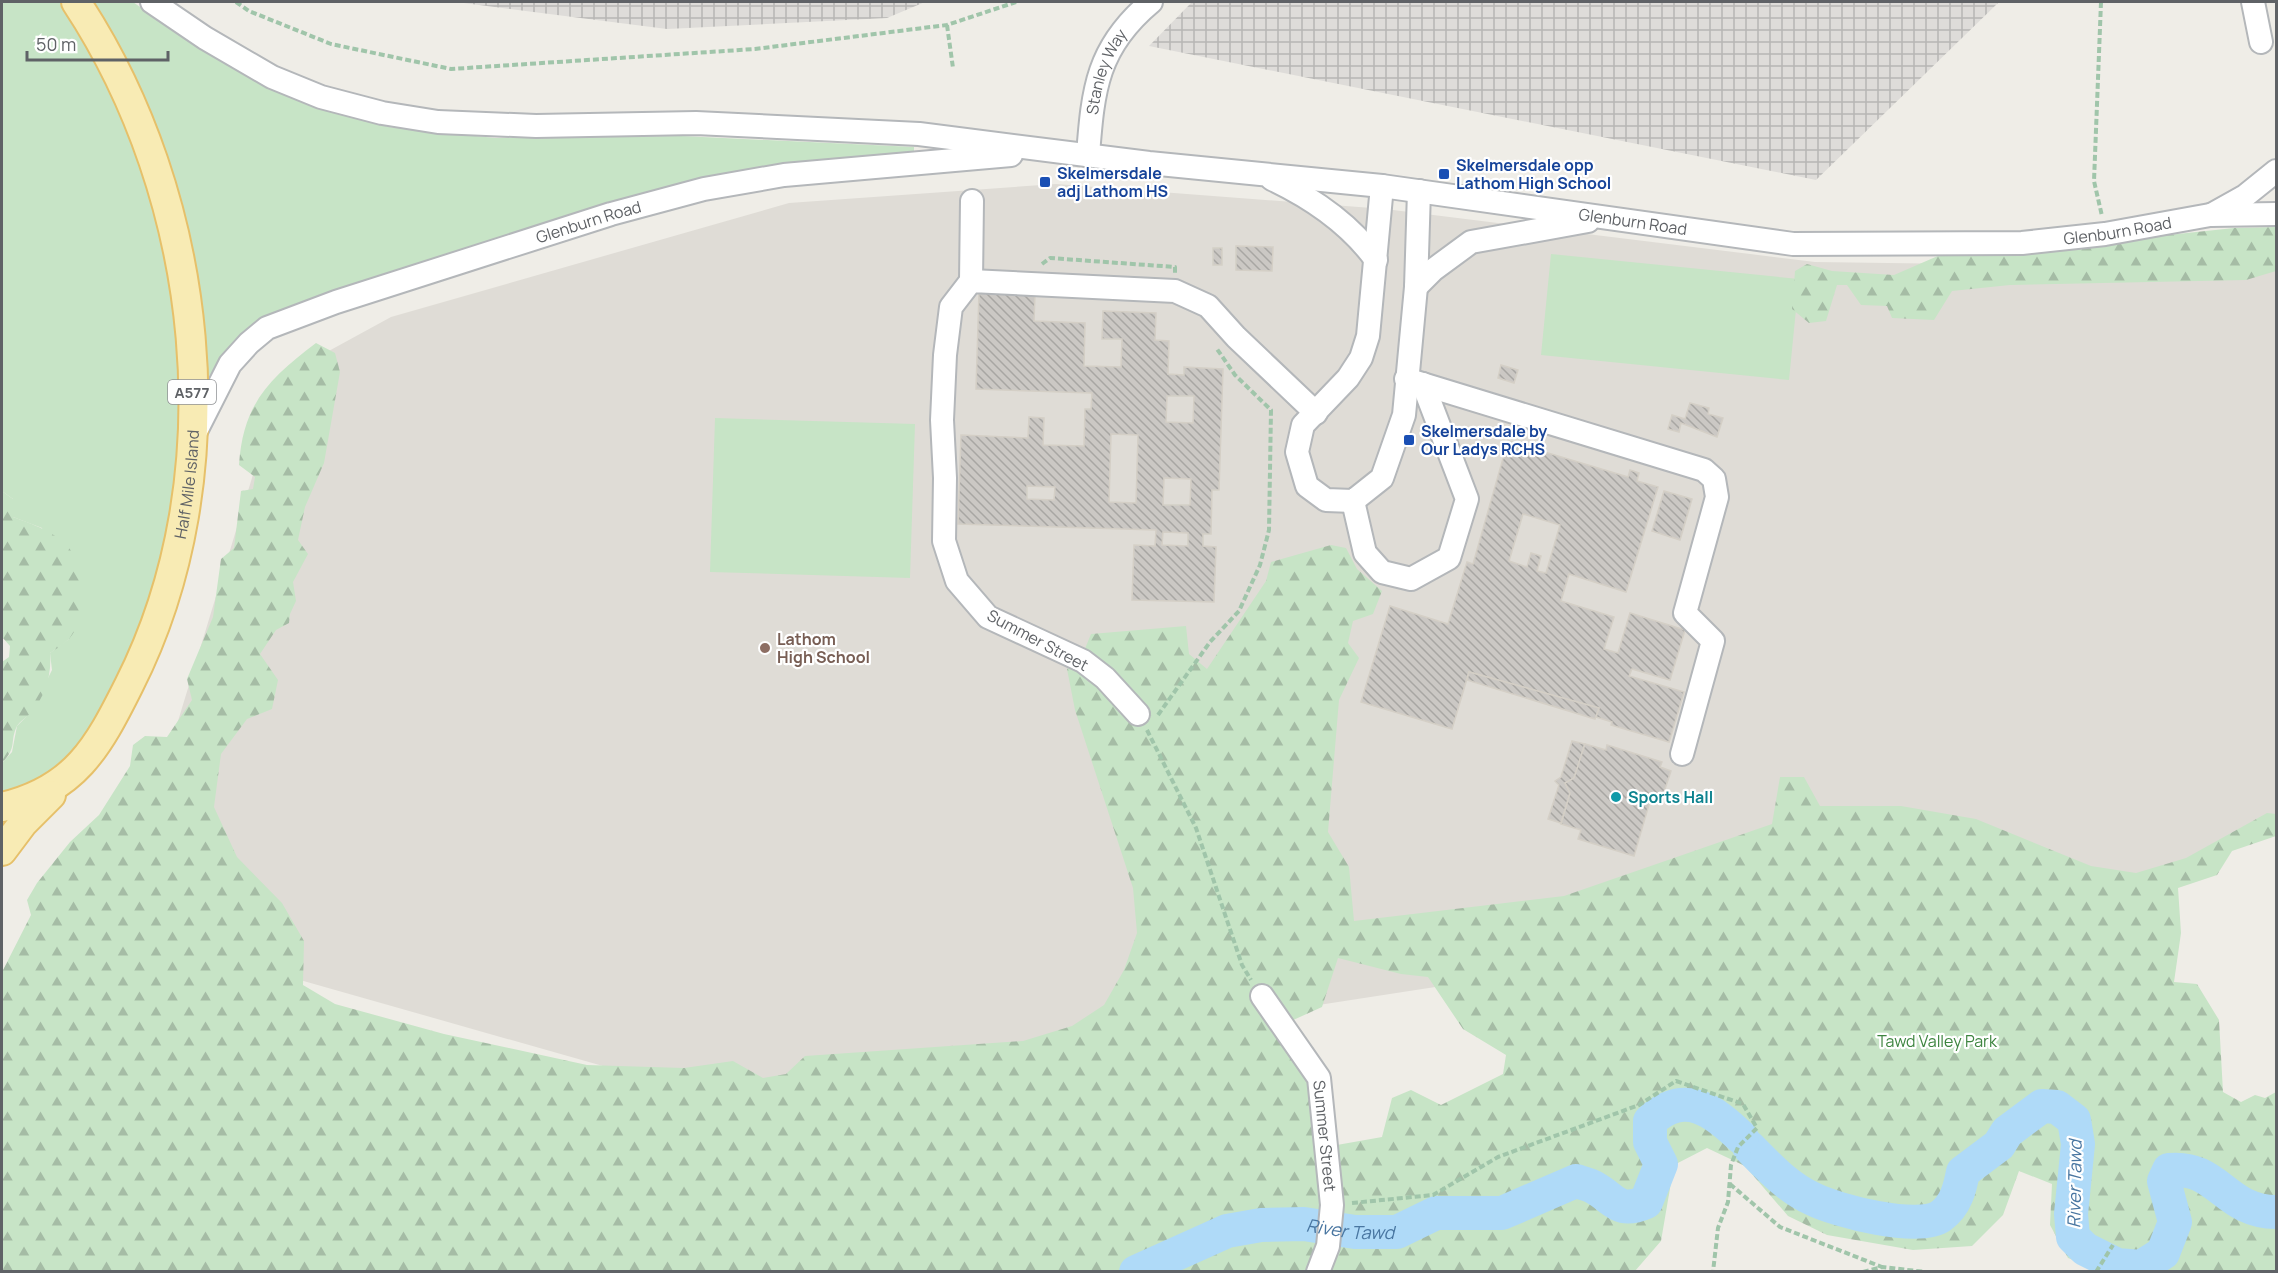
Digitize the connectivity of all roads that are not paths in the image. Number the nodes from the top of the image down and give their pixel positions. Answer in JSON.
{"nodes":[{"id":1,"x":76,"y":2,"type":"edge"},
{"id":2,"x":152,"y":2,"type":"edge"},
{"id":3,"x":1151,"y":2,"type":"edge"},
{"id":4,"x":2253,"y":2,"type":"edge"},
{"id":5,"x":2261,"y":42,"type":"dead end"},
{"id":6,"x":1058,"y":152,"type":"junction"},
{"id":7,"x":1088,"y":155,"type":"junction"},
{"id":8,"x":2277,"y":171,"type":"edge"},
{"id":9,"x":1256,"y":172,"type":"junction"},
{"id":10,"x":1382,"y":186,"type":"junction"},
{"id":11,"x":1419,"y":191,"type":"junction"},
{"id":12,"x":972,"y":201,"type":"dead end"},
{"id":13,"x":2277,"y":214,"type":"edge"},
{"id":14,"x":2210,"y":215,"type":"junction"},
{"id":15,"x":1607,"y":217,"type":"junction"},
{"id":16,"x":1376,"y":260,"type":"junction"},
{"id":17,"x":971,"y":280,"type":"junction"},
{"id":18,"x":1416,"y":288,"type":"junction"},
{"id":19,"x":1414,"y":382,"type":"junction"},
{"id":20,"x":1316,"y":413,"type":"junction"},
{"id":21,"x":192,"y":440,"type":"junction"},
{"id":22,"x":1353,"y":501,"type":"junction"},
{"id":23,"x":1138,"y":714,"type":"road end"},
{"id":24,"x":1682,"y":754,"type":"dead end"},
{"id":25,"x":69,"y":777,"type":"junction"},
{"id":26,"x":2,"y":807,"type":"edge"},
{"id":27,"x":2,"y":851,"type":"edge"},
{"id":28,"x":1262,"y":996,"type":"road end"},
{"id":29,"x":1318,"y":1272,"type":"edge"}],
"edges":[{"from":1,"to":21,"type":"main road","name":"Half Mile Island","number":"A577"},
{"from":2,"to":6,"type":"street","name":"Glenburn Road"},
{"from":3,"to":7,"type":"street","name":"Stanley Way"},
{"from":4,"to":5,"type":"street"},
{"from":6,"to":7,"type":"street","name":"Glenburn Road"},
{"from":6,"to":21,"type":"street","name":"Glenburn Road"},
{"from":7,"to":9,"type":"street","name":"Glenburn Road"},
{"from":8,"to":14,"type":"street","name":"Glenburn Road"},
{"from":9,"to":10,"type":"street","name":"Glenburn Road"},
{"from":9,"to":16,"type":"street"},
{"from":10,"to":11,"type":"street","name":"Glenburn Road"},
{"from":10,"to":16,"type":"street"},
{"from":11,"to":15,"type":"street","name":"Glenburn Road"},
{"from":11,"to":18,"type":"street"},
{"from":12,"to":17,"type":"street"},
{"from":13,"to":14,"type":"street","name":"Glenburn Road"},
{"from":14,"to":15,"type":"street","name":"Glenburn Road"},
{"from":15,"to":18,"type":"street"},
{"from":16,"to":20,"type":"street"},
{"from":17,"to":20,"type":"street"},
{"from":17,"to":23,"type":"street","name":"Summer Street"},
{"from":18,"to":19,"type":"street"},
{"from":19,"to":22,"type":"street"},
{"from":19,"to":22,"type":"street"},
{"from":19,"to":24,"type":"street"},
{"from":20,"to":22,"type":"street"},
{"from":21,"to":25,"type":"main road","name":"Half Mile Island","number":"A577"},
{"from":25,"to":26,"type":"main road","name":"Half Mile Island","number":"A577"},
{"from":25,"to":27,"type":"main road","number":"A577"},
{"from":28,"to":29,"type":"street","name":"Summer Street"}]}
